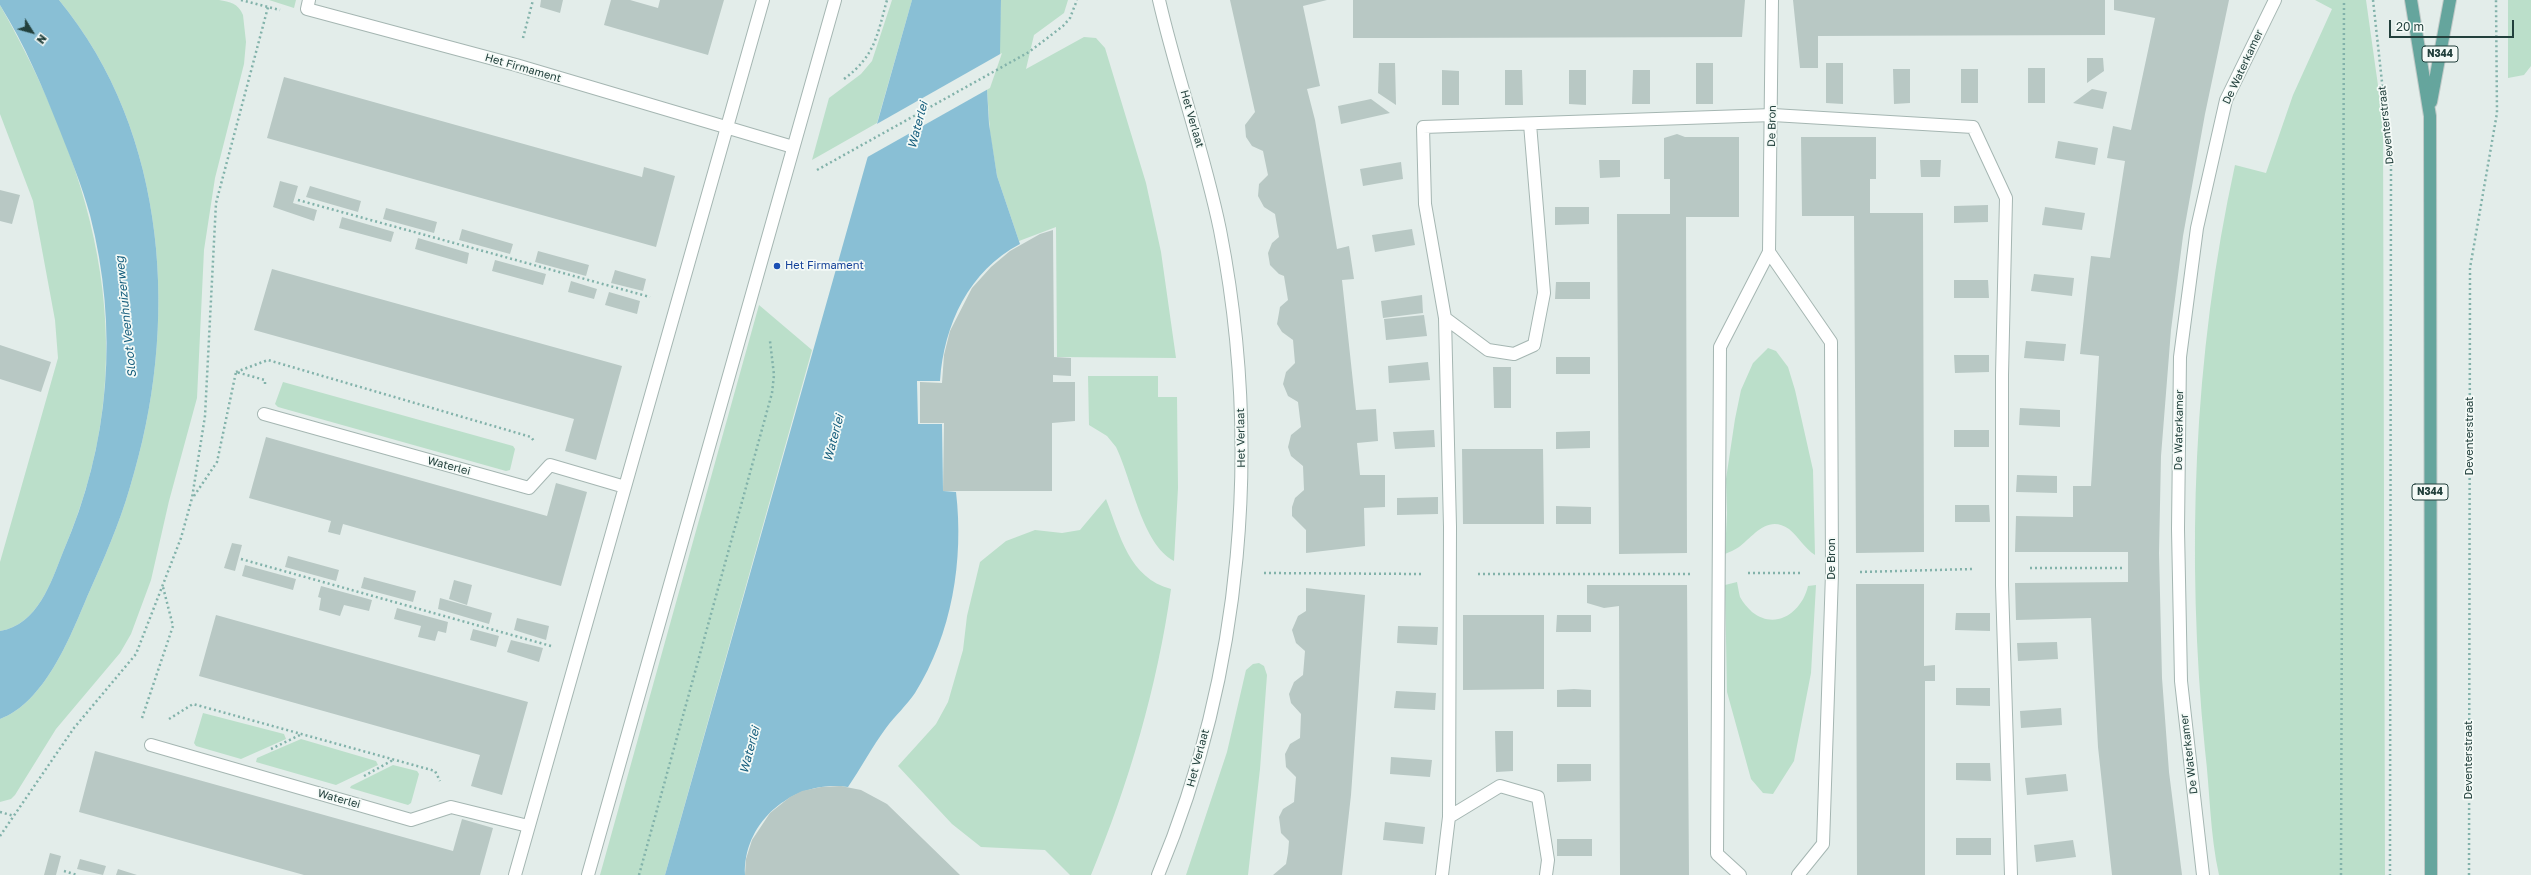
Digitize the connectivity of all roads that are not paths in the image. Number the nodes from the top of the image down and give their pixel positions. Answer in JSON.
{"nodes":[{"id":1,"x":763,"y":0,"type":"edge"},
{"id":2,"x":835,"y":0,"type":"edge"},
{"id":3,"x":1159,"y":0,"type":"edge"},
{"id":4,"x":1772,"y":0,"type":"edge"},
{"id":5,"x":2275,"y":0,"type":"edge"},
{"id":6,"x":2411,"y":0,"type":"edge"},
{"id":7,"x":2450,"y":0,"type":"edge"},
{"id":8,"x":308,"y":4,"type":"edge"},
{"id":9,"x":2430,"y":109,"type":"junction"},
{"id":10,"x":1773,"y":115,"type":"junction"},
{"id":11,"x":1530,"y":124,"type":"junction"},
{"id":12,"x":727,"y":128,"type":"junction"},
{"id":13,"x":793,"y":147,"type":"junction"},
{"id":14,"x":1769,"y":252,"type":"junction"},
{"id":15,"x":1445,"y":318,"type":"junction"},
{"id":16,"x":264,"y":414,"type":"road end"},
{"id":17,"x":625,"y":487,"type":"junction"},
{"id":18,"x":148,"y":741,"type":"road end"},
{"id":19,"x":1448,"y":818,"type":"junction"},
{"id":20,"x":528,"y":826,"type":"junction"},
{"id":21,"x":515,"y":875,"type":"edge"},
{"id":22,"x":588,"y":875,"type":"edge"},
{"id":23,"x":1158,"y":875,"type":"edge"},
{"id":24,"x":1442,"y":875,"type":"edge"},
{"id":25,"x":1546,"y":875,"type":"edge"},
{"id":26,"x":1740,"y":875,"type":"edge"},
{"id":27,"x":1798,"y":875,"type":"edge"},
{"id":28,"x":2011,"y":875,"type":"edge"},
{"id":29,"x":2203,"y":875,"type":"edge"},
{"id":30,"x":2431,"y":875,"type":"edge"}],
"edges":[{"from":1,"to":12,"type":"street"},
{"from":2,"to":13,"type":"street"},
{"from":3,"to":23,"type":"street","name":"Het Verlaat"},
{"from":4,"to":10,"type":"street","name":"De Bron"},
{"from":5,"to":29,"type":"street","name":"De Waterkamer"},
{"from":6,"to":9,"type":"main road","number":"N344"},
{"from":7,"to":9,"type":"main road","number":"N344"},
{"from":8,"to":12,"type":"street","name":"Het Firmament"},
{"from":9,"to":30,"type":"main road","number":"N344"},
{"from":10,"to":11,"type":"street"},
{"from":10,"to":14,"type":"street","name":"De Bron"},
{"from":10,"to":28,"type":"street"},
{"from":11,"to":15,"type":"street"},
{"from":11,"to":15,"type":"street"},
{"from":12,"to":13,"type":"street","name":"Het Firmament"},
{"from":12,"to":17,"type":"street"},
{"from":13,"to":22,"type":"street"},
{"from":14,"to":26,"type":"street","name":"De Bron"},
{"from":14,"to":27,"type":"street","name":"De Bron"},
{"from":15,"to":19,"type":"street"},
{"from":16,"to":17,"type":"street","name":"Waterlei"},
{"from":17,"to":20,"type":"street"},
{"from":18,"to":20,"type":"street","name":"Waterlei"},
{"from":19,"to":24,"type":"street"},
{"from":19,"to":25,"type":"street"},
{"from":20,"to":21,"type":"street"}]}
